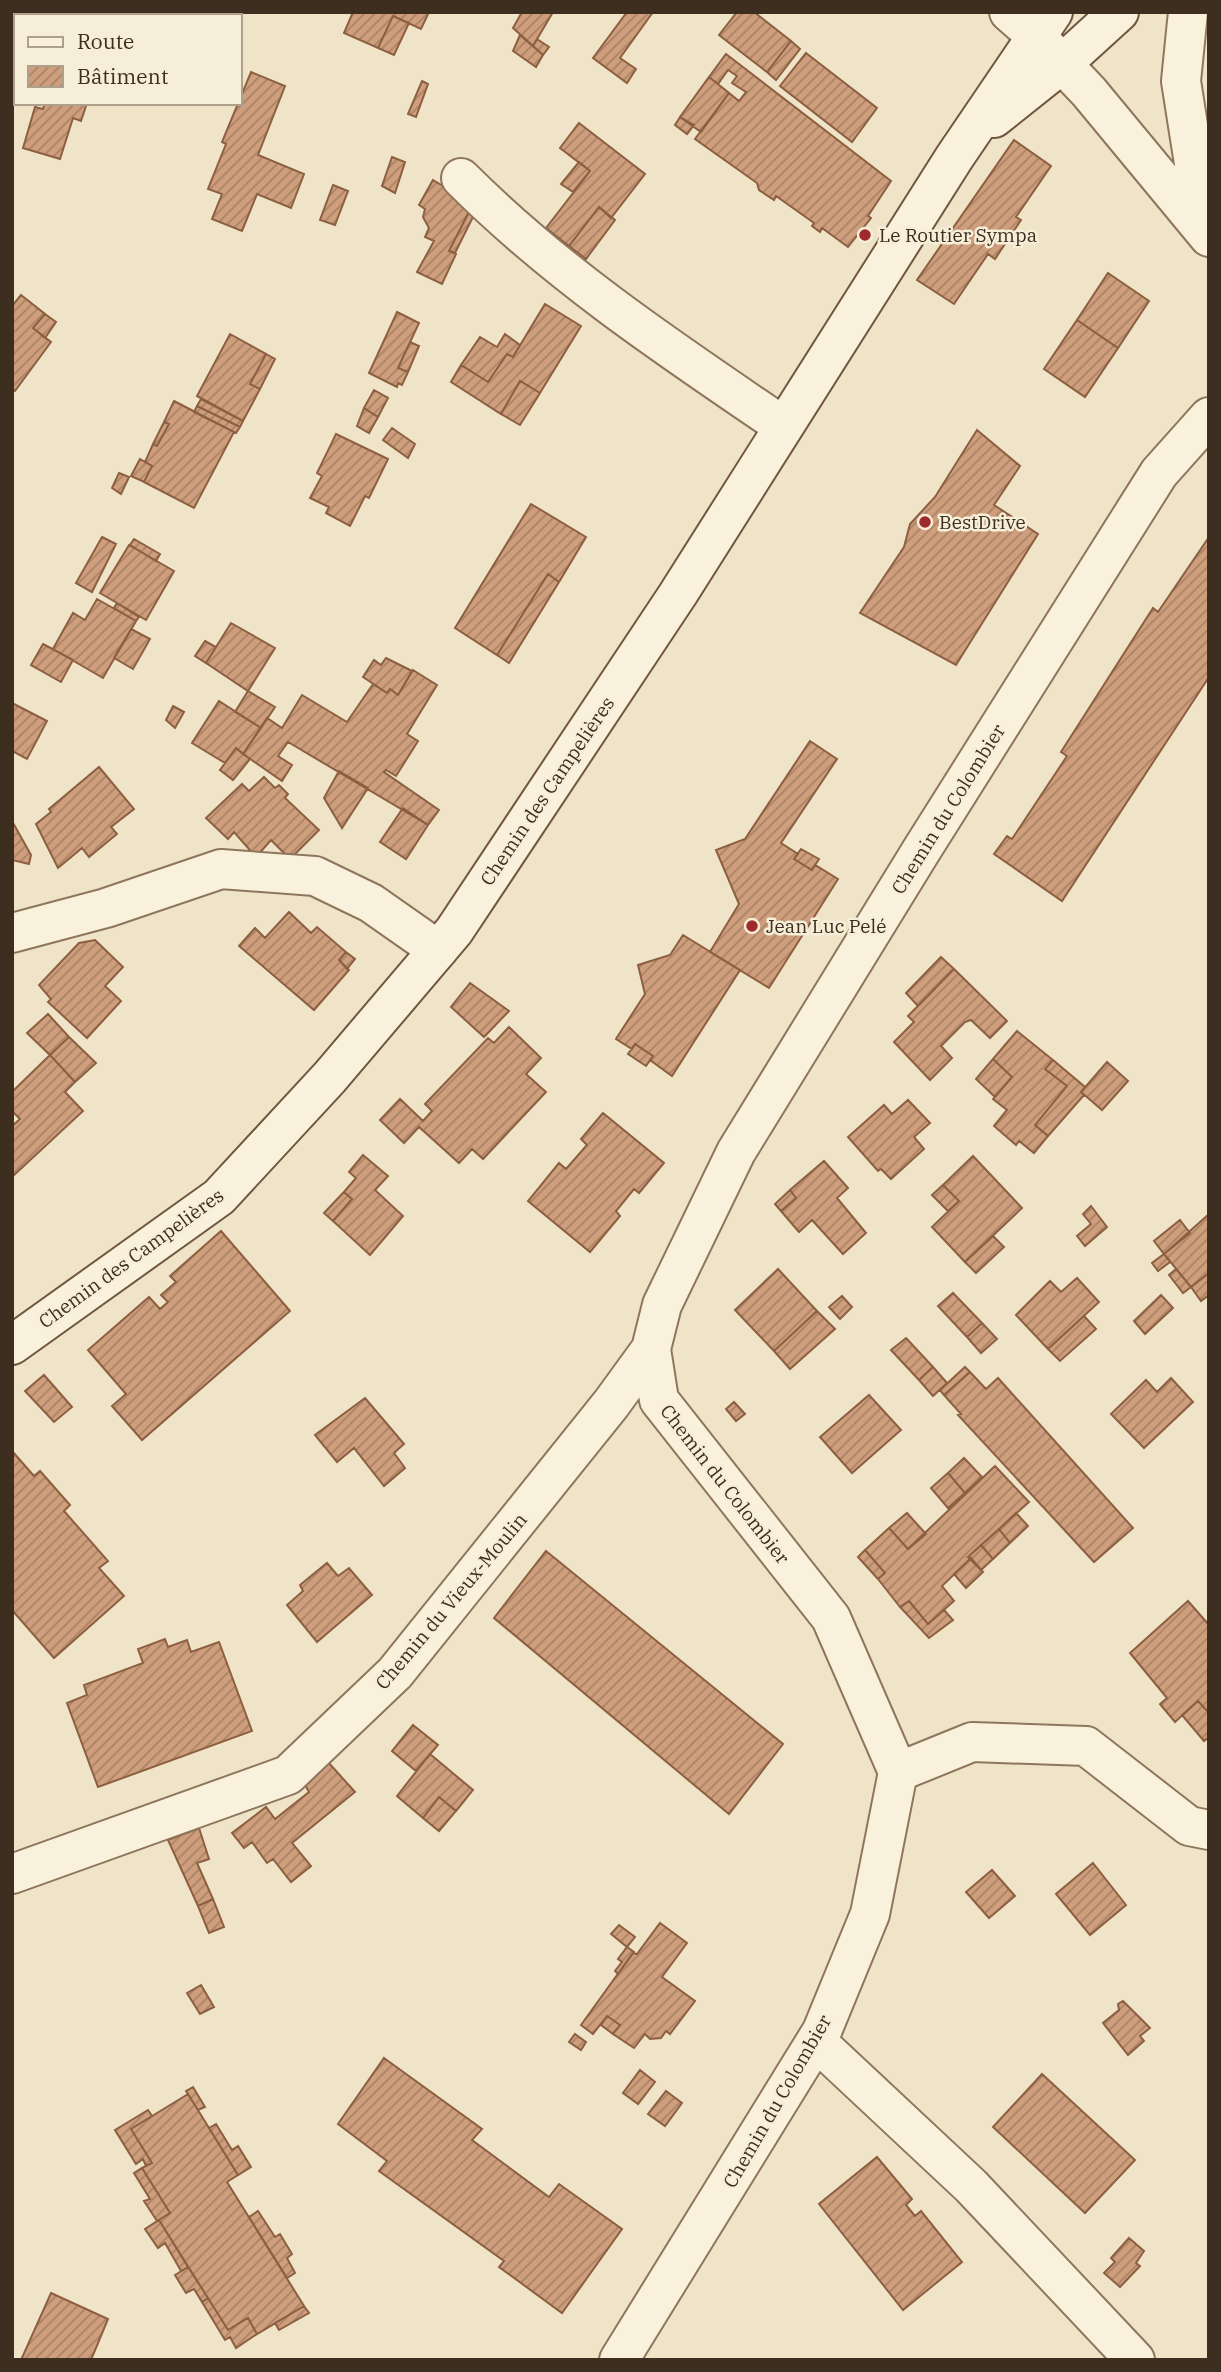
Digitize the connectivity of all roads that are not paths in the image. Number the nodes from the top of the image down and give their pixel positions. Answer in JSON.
{"nodes":[{"id":1,"x":1119,"y":12,"type":"edge"},
{"id":2,"x":1188,"y":12,"type":"edge"},
{"id":3,"x":1032,"y":20,"type":"edge"},
{"id":4,"x":1063,"y":63,"type":"junction"},
{"id":5,"x":967,"y":138,"type":"junction"},
{"id":6,"x":461,"y":178,"type":"dead end"},
{"id":7,"x":1206,"y":233,"type":"edge"},
{"id":8,"x":1209,"y":417,"type":"edge"},
{"id":9,"x":783,"y":426,"type":"junction"},
{"id":10,"x":12,"y":933,"type":"edge"},
{"id":11,"x":438,"y":950,"type":"junction"},
{"id":12,"x":12,"y":1345,"type":"edge"},
{"id":13,"x":652,"y":1349,"type":"junction"},
{"id":14,"x":898,"y":1772,"type":"junction"},
{"id":15,"x":1209,"y":1830,"type":"edge"},
{"id":16,"x":12,"y":1874,"type":"edge"},
{"id":17,"x":816,"y":2040,"type":"junction"},
{"id":18,"x":619,"y":2360,"type":"edge"},
{"id":19,"x":1135,"y":2360,"type":"edge"}],
"edges":[{"from":1,"to":4,"type":"street","name":"Chemin des Campelières"},
{"from":2,"to":7,"type":"street"},
{"from":3,"to":4,"type":"street"},
{"from":3,"to":5,"type":"street","name":"Chemin des Campelières"},
{"from":4,"to":5,"type":"street","name":"Chemin des Campelières"},
{"from":4,"to":7,"type":"street"},
{"from":5,"to":9,"type":"street","name":"Chemin des Campelières"},
{"from":6,"to":9,"type":"street"},
{"from":8,"to":13,"type":"street","name":"Chemin du Colombier"},
{"from":9,"to":11,"type":"street","name":"Chemin des Campelières"},
{"from":10,"to":11,"type":"street"},
{"from":11,"to":12,"type":"street","name":"Chemin des Campelières"},
{"from":13,"to":14,"type":"street","name":"Chemin du Colombier"},
{"from":13,"to":16,"type":"street","name":"Chemin du Vieux-Moulin"},
{"from":14,"to":15,"type":"street"},
{"from":14,"to":17,"type":"street","name":"Chemin du Colombier"},
{"from":17,"to":18,"type":"street","name":"Chemin du Colombier"},
{"from":17,"to":19,"type":"street"}]}
